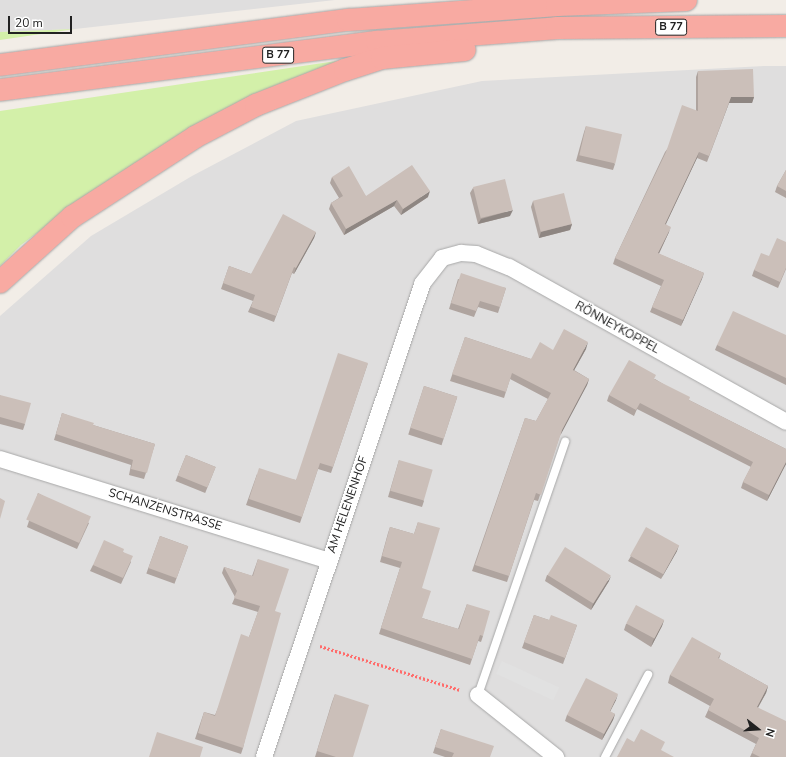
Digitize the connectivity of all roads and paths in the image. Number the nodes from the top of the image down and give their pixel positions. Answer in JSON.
{"nodes":[{"id":1,"x":686,"y":0,"type":"edge"},
{"id":2,"x":786,"y":26,"type":"edge"},
{"id":3,"x":557,"y":28,"type":"junction"},
{"id":4,"x":0,"y":65,"type":"edge"},
{"id":5,"x":0,"y":90,"type":"edge"},
{"id":6,"x":442,"y":258,"type":"joint"},
{"id":7,"x":0,"y":282,"type":"edge"},
{"id":8,"x":786,"y":422,"type":"edge"},
{"id":9,"x":566,"y":442,"type":"dead end"},
{"id":10,"x":0,"y":459,"type":"edge"},
{"id":11,"x":329,"y":561,"type":"junction"},
{"id":12,"x":302,"y":641,"type":"junction"},
{"id":13,"x":648,"y":675,"type":"dead end"},
{"id":14,"x":478,"y":695,"type":"junction"},
{"id":15,"x":264,"y":757,"type":"edge"},
{"id":16,"x":556,"y":757,"type":"edge"},
{"id":17,"x":606,"y":757,"type":"edge"}],
"edges":[{"from":1,"to":4,"type":"highway","number":"B 77"},
{"from":2,"to":3,"type":"highway","number":"B 77"},
{"from":3,"to":5,"type":"highway","number":"B 77"},
{"from":3,"to":7,"type":"highway"},
{"from":6,"to":8,"type":"street","name":"RÖNNEYKOPPEL"},
{"from":6,"to":11,"type":"street","name":"AM HELENENHOF"},
{"from":9,"to":14,"type":"lane"},
{"from":10,"to":11,"type":"street","name":"SCHANZENSTRASSE"},
{"from":11,"to":12,"type":"street","name":"AM HELENENHOF"},
{"from":12,"to":14,"type":"path"},
{"from":12,"to":15,"type":"street","name":"AM HELENENHOF"},
{"from":13,"to":17,"type":"lane"},
{"from":14,"to":16,"type":"street"}]}
